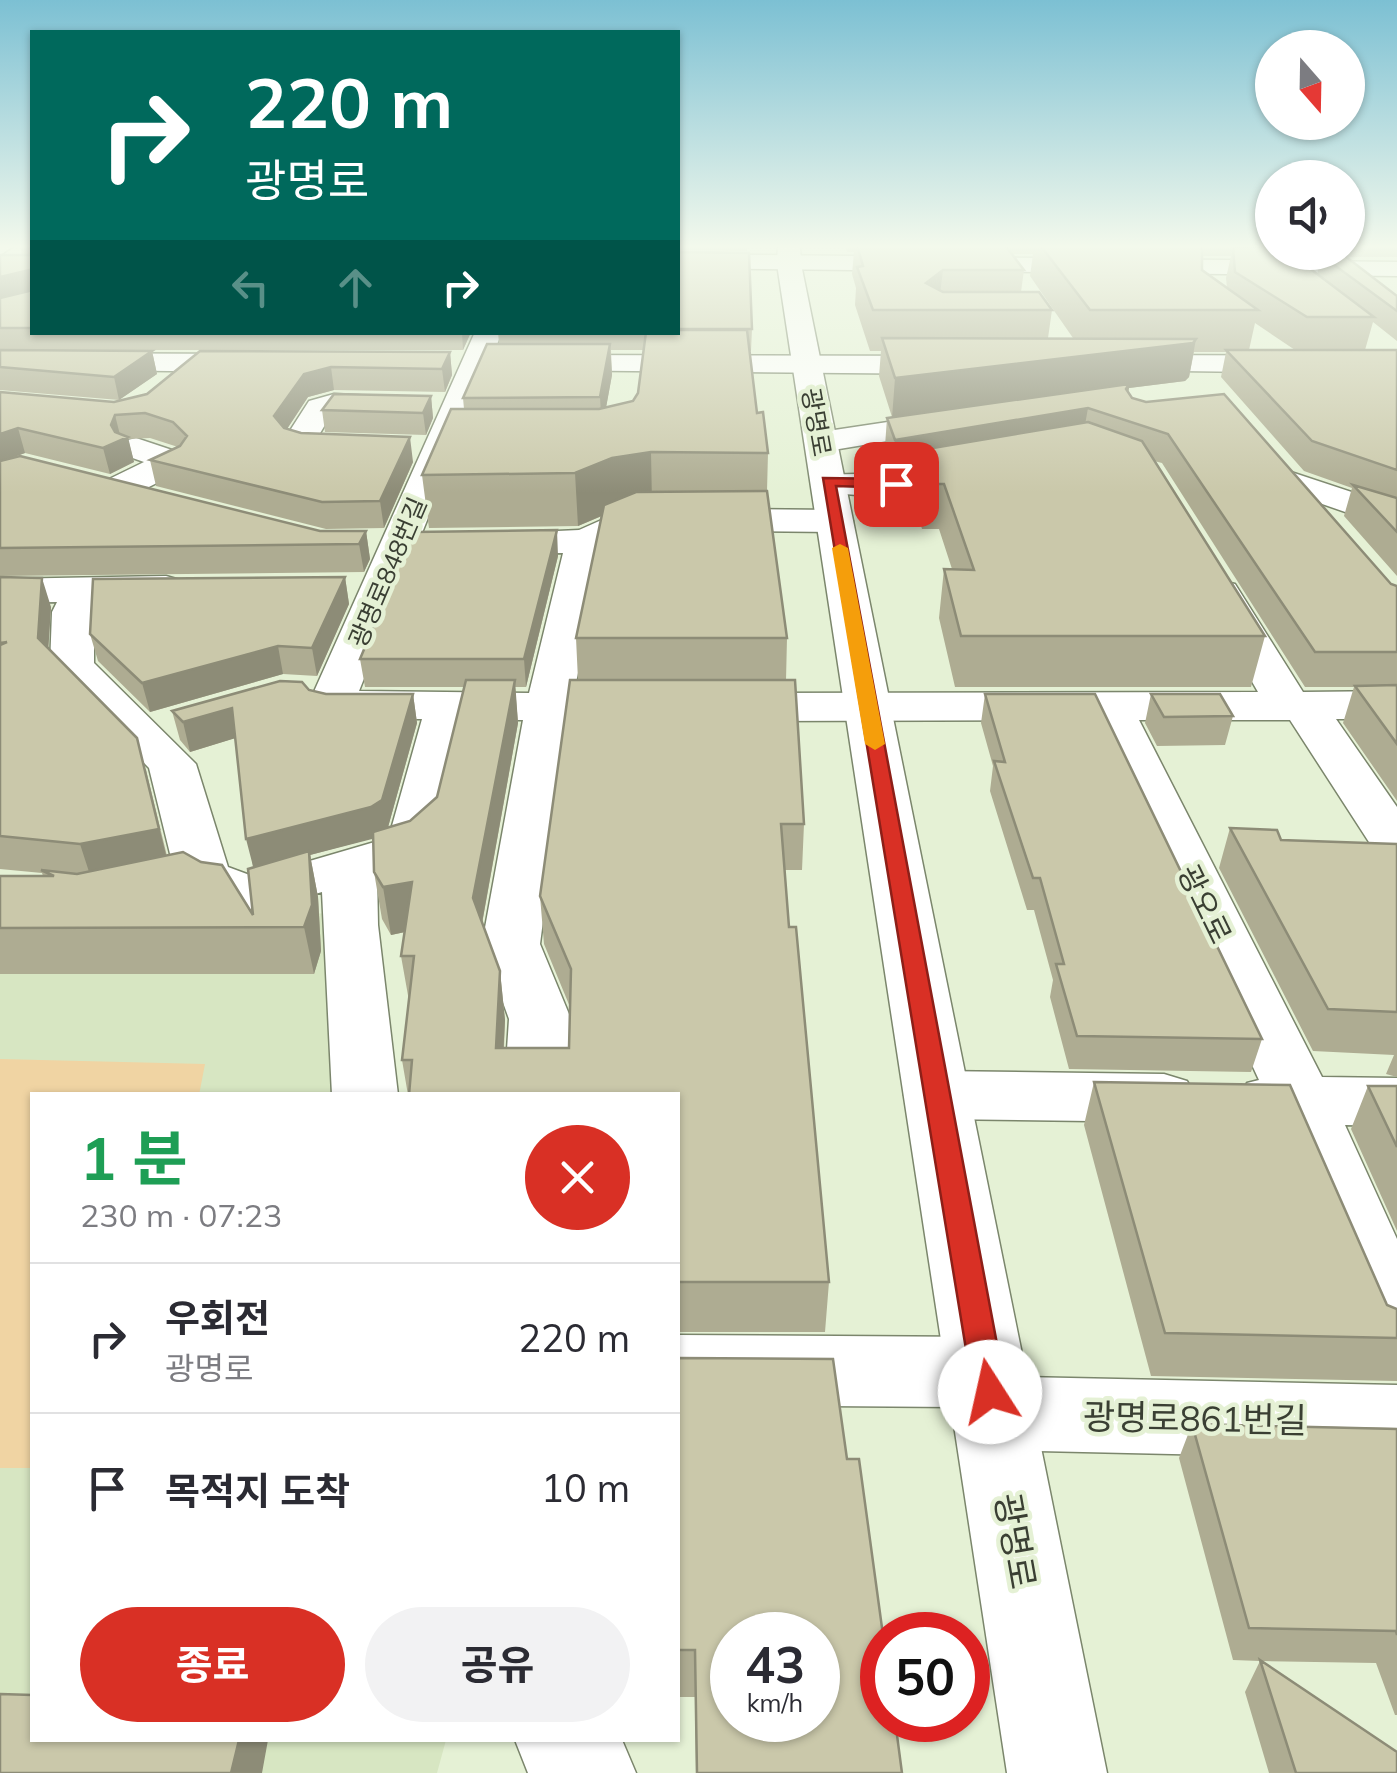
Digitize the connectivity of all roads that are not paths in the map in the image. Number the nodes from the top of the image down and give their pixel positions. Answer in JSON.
{"nodes":[{"id":1,"x":801,"y":328,"type":"edge"},
{"id":2,"x":40,"y":335,"type":"edge"},
{"id":3,"x":147,"y":335,"type":"edge"},
{"id":4,"x":254,"y":335,"type":"edge"},
{"id":5,"x":1254,"y":338,"type":"edge"},
{"id":6,"x":1372,"y":341,"type":"edge"},
{"id":7,"x":467,"y":353,"type":"edge"},
{"id":8,"x":0,"y":361,"type":"edge"},
{"id":9,"x":106,"y":362,"type":"junction"},
{"id":10,"x":199,"y":363,"type":"junction"},
{"id":11,"x":282,"y":363,"type":"edge"},
{"id":12,"x":1397,"y":363,"type":"edge"},
{"id":13,"x":630,"y":364,"type":"junction"},
{"id":14,"x":978,"y":364,"type":"edge"},
{"id":15,"x":1093,"y":364,"type":"edge"},
{"id":16,"x":807,"y":365,"type":"junction"},
{"id":17,"x":1300,"y":378,"type":"junction"},
{"id":18,"x":1206,"y":383,"type":"junction"},
{"id":19,"x":1397,"y":389,"type":"edge"},
{"id":20,"x":1160,"y":396,"type":"edge"},
{"id":21,"x":153,"y":397,"type":"edge"},
{"id":22,"x":626,"y":402,"type":"edge"},
{"id":23,"x":459,"y":405,"type":"junction"},
{"id":24,"x":996,"y":425,"type":"edge"},
{"id":25,"x":454,"y":446,"type":"junction"},
{"id":26,"x":136,"y":448,"type":"dead end"},
{"id":27,"x":1266,"y":453,"type":"edge"},
{"id":28,"x":1027,"y":460,"type":"edge"},
{"id":29,"x":827,"y":476,"type":"junction"},
{"id":30,"x":79,"y":480,"type":"edge"},
{"id":31,"x":1291,"y":482,"type":"junction"},
{"id":32,"x":115,"y":489,"type":"junction"},
{"id":33,"x":170,"y":502,"type":"edge"},
{"id":34,"x":1397,"y":519,"type":"edge"},
{"id":35,"x":1338,"y":538,"type":"edge"},
{"id":36,"x":584,"y":541,"type":"junction"},
{"id":37,"x":411,"y":544,"type":"junction"},
{"id":38,"x":1199,"y":556,"type":"edge"},
{"id":39,"x":83,"y":588,"type":"junction"},
{"id":40,"x":202,"y":588,"type":"edge"},
{"id":41,"x":0,"y":591,"type":"edge"},
{"id":42,"x":283,"y":692,"type":"edge"},
{"id":43,"x":336,"y":694,"type":"junction"},
{"id":44,"x":1397,"y":705,"type":"edge"},
{"id":45,"x":868,"y":706,"type":"junction"},
{"id":46,"x":1296,"y":706,"type":"junction"},
{"id":47,"x":448,"y":707,"type":"junction"},
{"id":48,"x":548,"y":707,"type":"junction"},
{"id":49,"x":1110,"y":707,"type":"junction"},
{"id":50,"x":194,"y":717,"type":"edge"},
{"id":51,"x":140,"y":733,"type":"junction"},
{"id":52,"x":1397,"y":845,"type":"edge"},
{"id":53,"x":350,"y":866,"type":"junction"},
{"id":54,"x":203,"y":876,"type":"junction"},
{"id":55,"x":128,"y":891,"type":"edge"},
{"id":56,"x":364,"y":1092,"type":"edge"},
{"id":57,"x":538,"y":1092,"type":"edge"},
{"id":58,"x":937,"y":1095,"type":"junction"},
{"id":59,"x":1301,"y":1100,"type":"junction"},
{"id":60,"x":1397,"y":1102,"type":"edge"},
{"id":61,"x":1397,"y":1324,"type":"edge"},
{"id":62,"x":680,"y":1370,"type":"edge"},
{"id":63,"x":990,"y":1392,"type":"junction"},
{"id":64,"x":1397,"y":1422,"type":"edge"},
{"id":65,"x":565,"y":1742,"type":"edge"},
{"id":66,"x":586,"y":1773,"type":"edge"},
{"id":67,"x":1057,"y":1773,"type":"edge"}],
"edges":[{"from":1,"to":16,"type":"street","name":"광명로"},
{"from":2,"to":8,"type":"street"},
{"from":3,"to":9,"type":"street"},
{"from":4,"to":10,"type":"street"},
{"from":5,"to":17,"type":"street"},
{"from":6,"to":12,"type":"street"},
{"from":7,"to":13,"type":"street"},
{"from":7,"to":23,"type":"street","name":"광명로848번길"},
{"from":8,"to":9,"type":"street"},
{"from":9,"to":10,"type":"street"},
{"from":10,"to":11,"type":"street"},
{"from":10,"to":21,"type":"street"},
{"from":12,"to":17,"type":"street"},
{"from":13,"to":16,"type":"street"},
{"from":13,"to":22,"type":"street"},
{"from":14,"to":16,"type":"street"},
{"from":15,"to":18,"type":"street"},
{"from":16,"to":29,"type":"street","name":"광명로"},
{"from":17,"to":18,"type":"street"},
{"from":17,"to":19,"type":"street"},
{"from":18,"to":20,"type":"street"},
{"from":23,"to":25,"type":"street","name":"광명로848번길"},
{"from":23,"to":25,"type":"street"},
{"from":24,"to":29,"type":"street"},
{"from":25,"to":37,"type":"street","name":"광명로848번길"},
{"from":26,"to":32,"type":"street"},
{"from":27,"to":31,"type":"street"},
{"from":28,"to":29,"type":"street","name":"광명로"},
{"from":29,"to":36,"type":"street"},
{"from":29,"to":45,"type":"street","name":"광명로"},
{"from":30,"to":32,"type":"street"},
{"from":31,"to":34,"type":"street"},
{"from":31,"to":35,"type":"street"},
{"from":32,"to":33,"type":"street"},
{"from":36,"to":37,"type":"street"},
{"from":36,"to":48,"type":"street"},
{"from":37,"to":43,"type":"street","name":"광명로848번길"},
{"from":38,"to":46,"type":"street"},
{"from":39,"to":40,"type":"street"},
{"from":39,"to":41,"type":"street"},
{"from":39,"to":51,"type":"street"},
{"from":42,"to":43,"type":"street"},
{"from":43,"to":47,"type":"street"},
{"from":44,"to":46,"type":"street"},
{"from":45,"to":48,"type":"street"},
{"from":45,"to":49,"type":"street"},
{"from":45,"to":58,"type":"street","name":"광명로"},
{"from":46,"to":49,"type":"street"},
{"from":46,"to":52,"type":"street"},
{"from":47,"to":48,"type":"street"},
{"from":47,"to":53,"type":"street"},
{"from":48,"to":57,"type":"street"},
{"from":49,"to":59,"type":"street","name":"광오로"},
{"from":50,"to":51,"type":"street"},
{"from":51,"to":54,"type":"street"},
{"from":53,"to":54,"type":"street"},
{"from":53,"to":56,"type":"street"},
{"from":54,"to":55,"type":"street"},
{"from":58,"to":59,"type":"street"},
{"from":58,"to":63,"type":"street","name":"광명로"},
{"from":59,"to":60,"type":"street"},
{"from":59,"to":61,"type":"street","name":"광오로"},
{"from":62,"to":63,"type":"street"},
{"from":63,"to":64,"type":"street","name":"광명로861번길"},
{"from":63,"to":67,"type":"street","name":"광명로"},
{"from":65,"to":66,"type":"street"}]}
